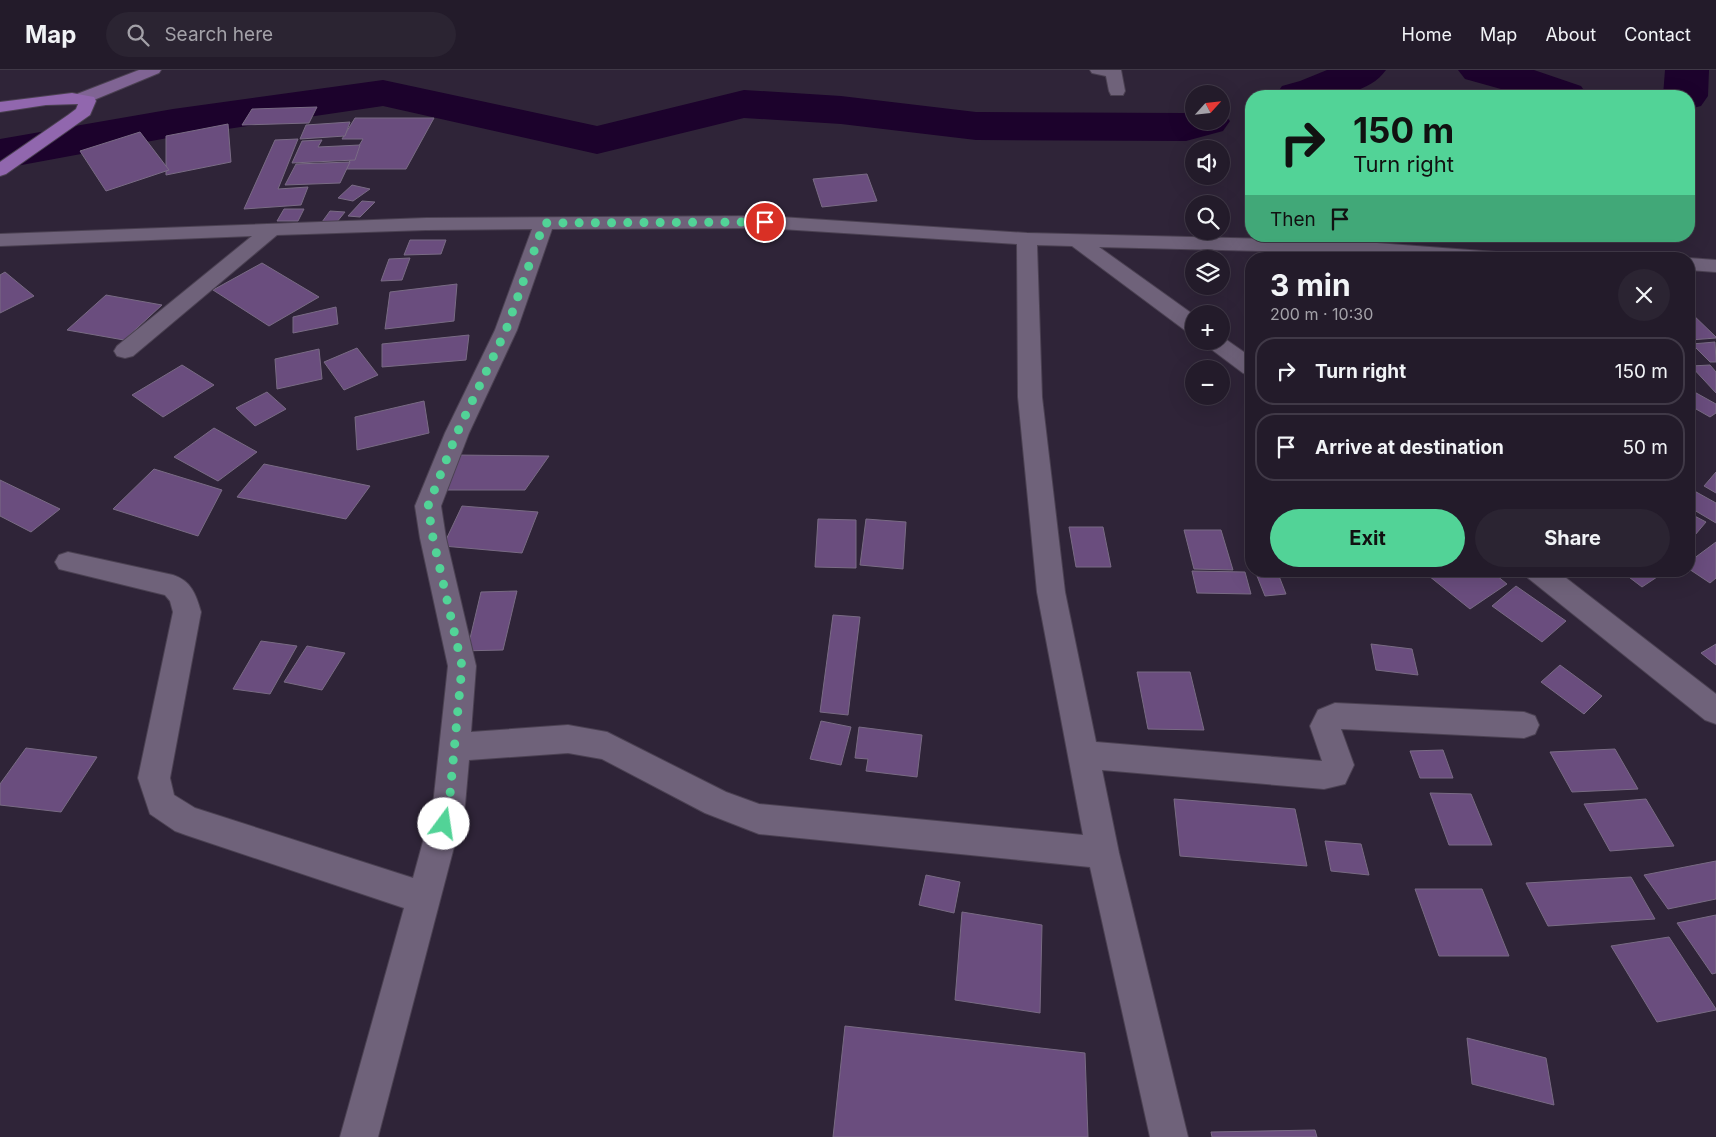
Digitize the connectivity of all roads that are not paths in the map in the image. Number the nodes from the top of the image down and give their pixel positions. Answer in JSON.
{"nodes":[{"id":1,"x":153,"y":70,"type":"edge"},
{"id":2,"x":1108,"y":71,"type":"edge"},
{"id":3,"x":1117,"y":91,"type":"dead end"},
{"id":4,"x":83,"y":98,"type":"junction"},
{"id":5,"x":0,"y":106,"type":"edge"},
{"id":6,"x":1,"y":169,"type":"edge"},
{"id":7,"x":544,"y":223,"type":"junction"},
{"id":8,"x":272,"y":230,"type":"junction"},
{"id":9,"x":1027,"y":239,"type":"junction"},
{"id":10,"x":0,"y":240,"type":"edge"},
{"id":11,"x":1077,"y":240,"type":"junction"},
{"id":12,"x":1433,"y":252,"type":"edge"},
{"id":13,"x":1695,"y":264,"type":"edge"},
{"id":14,"x":1716,"y":266,"type":"edge"},
{"id":15,"x":1185,"y":319,"type":"edge"},
{"id":16,"x":1227,"y":350,"type":"edge"},
{"id":17,"x":125,"y":351,"type":"dead end"},
{"id":18,"x":1245,"y":364,"type":"edge"},
{"id":19,"x":68,"y":562,"type":"dead end"},
{"id":20,"x":1545,"y":577,"type":"edge"},
{"id":21,"x":1716,"y":711,"type":"edge"},
{"id":22,"x":1524,"y":726,"type":"dead end"},
{"id":23,"x":455,"y":747,"type":"junction"},
{"id":24,"x":1084,"y":756,"type":"junction"},
{"id":25,"x":1103,"y":853,"type":"junction"},
{"id":26,"x":423,"y":898,"type":"junction"},
{"id":27,"x":357,"y":1136,"type":"edge"},
{"id":28,"x":1169,"y":1137,"type":"edge"}],
"edges":[{"from":1,"to":4,"type":"main road"},
{"from":2,"to":3,"type":"street"},
{"from":4,"to":5,"type":"main road"},
{"from":4,"to":6,"type":"main road"},
{"from":7,"to":8,"type":"street"},
{"from":7,"to":9,"type":"street"},
{"from":7,"to":23,"type":"street"},
{"from":8,"to":10,"type":"street"},
{"from":8,"to":17,"type":"street"},
{"from":9,"to":11,"type":"street"},
{"from":9,"to":24,"type":"street"},
{"from":11,"to":12,"type":"street"},
{"from":11,"to":15,"type":"street"},
{"from":13,"to":14,"type":"street"},
{"from":16,"to":18,"type":"street"},
{"from":19,"to":26,"type":"street"},
{"from":20,"to":21,"type":"street"},
{"from":22,"to":24,"type":"street"},
{"from":23,"to":25,"type":"street"},
{"from":23,"to":26,"type":"street"},
{"from":24,"to":25,"type":"street"},
{"from":25,"to":28,"type":"street"},
{"from":26,"to":27,"type":"street"}]}
